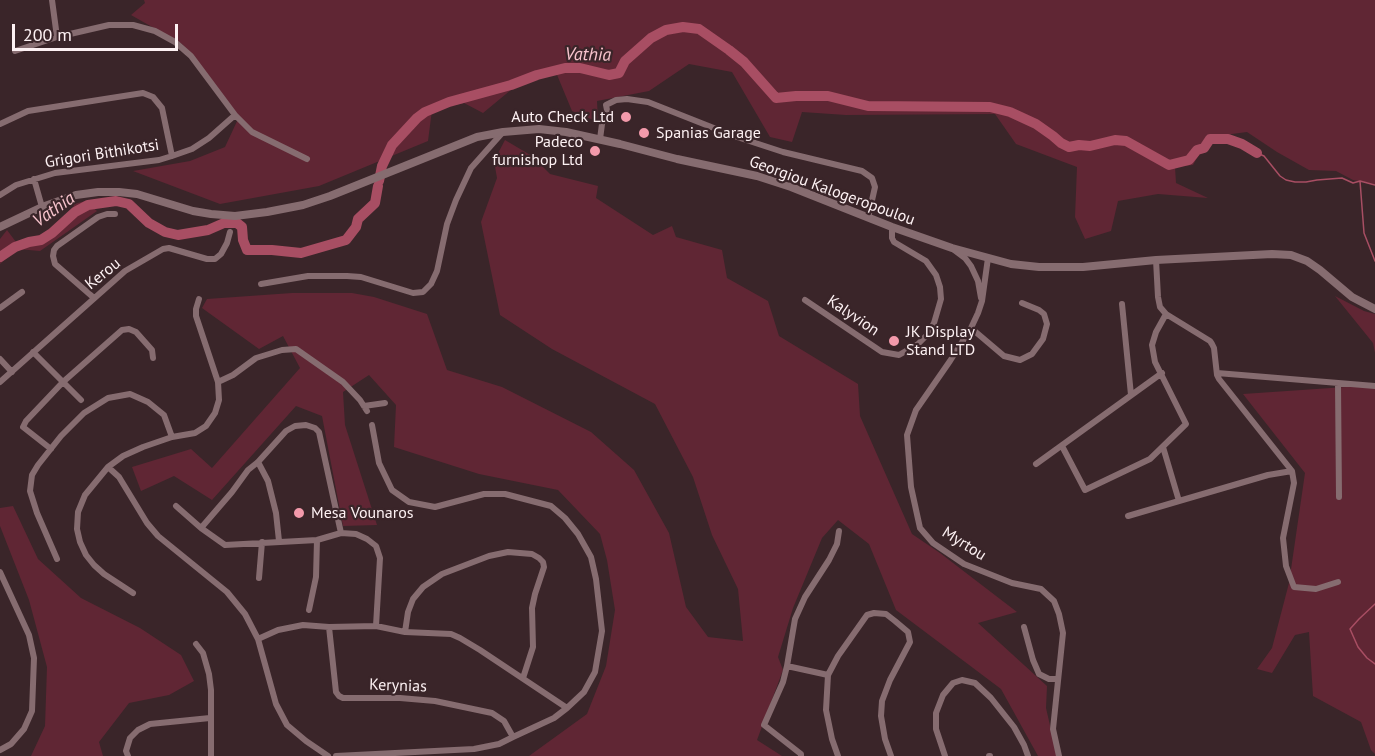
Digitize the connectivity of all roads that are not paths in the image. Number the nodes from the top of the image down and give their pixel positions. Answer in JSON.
{"nodes":[{"id":1,"x":52,"y":0,"type":"edge"},
{"id":2,"x":57,"y":37,"type":"junction"},
{"id":3,"x":15,"y":51,"type":"dead end"},
{"id":4,"x":235,"y":115,"type":"junction"},
{"id":5,"x":0,"y":124,"type":"edge"},
{"id":6,"x":503,"y":132,"type":"junction"},
{"id":7,"x":600,"y":139,"type":"junction"},
{"id":8,"x":172,"y":156,"type":"junction"},
{"id":9,"x":307,"y":159,"type":"dead end"},
{"id":10,"x":34,"y":179,"type":"junction"},
{"id":11,"x":0,"y":195,"type":"edge"},
{"id":12,"x":42,"y":207,"type":"junction"},
{"id":13,"x":115,"y":214,"type":"dead end"},
{"id":14,"x":868,"y":218,"type":"junction"},
{"id":15,"x":0,"y":227,"type":"edge"},
{"id":16,"x":892,"y":228,"type":"junction"},
{"id":17,"x":230,"y":232,"type":"dead end"},
{"id":18,"x":952,"y":248,"type":"junction"},
{"id":19,"x":988,"y":258,"type":"junction"},
{"id":20,"x":1156,"y":260,"type":"junction"},
{"id":21,"x":261,"y":284,"type":"dead end"},
{"id":22,"x":22,"y":292,"type":"dead end"},
{"id":23,"x":94,"y":298,"type":"junction"},
{"id":24,"x":199,"y":299,"type":"dead end"},
{"id":25,"x":805,"y":300,"type":"dead end"},
{"id":26,"x":982,"y":301,"type":"junction"},
{"id":27,"x":1022,"y":303,"type":"dead end"},
{"id":28,"x":1122,"y":304,"type":"dead end"},
{"id":29,"x":0,"y":308,"type":"edge"},
{"id":30,"x":1375,"y":309,"type":"edge"},
{"id":31,"x":1166,"y":314,"type":"junction"},
{"id":32,"x":971,"y":328,"type":"junction"},
{"id":33,"x":33,"y":352,"type":"junction"},
{"id":34,"x":153,"y":358,"type":"dead end"},
{"id":35,"x":0,"y":359,"type":"edge"},
{"id":36,"x":12,"y":372,"type":"junction"},
{"id":37,"x":1162,"y":373,"type":"junction"},
{"id":38,"x":1217,"y":373,"type":"junction"},
{"id":39,"x":0,"y":382,"type":"edge"},
{"id":40,"x":63,"y":382,"type":"junction"},
{"id":41,"x":218,"y":382,"type":"junction"},
{"id":42,"x":1338,"y":383,"type":"junction"},
{"id":43,"x":1375,"y":386,"type":"edge"},
{"id":44,"x":1131,"y":395,"type":"junction"},
{"id":45,"x":81,"y":400,"type":"dead end"},
{"id":46,"x":385,"y":403,"type":"dead end"},
{"id":47,"x":372,"y":425,"type":"dead end"},
{"id":48,"x":172,"y":437,"type":"junction"},
{"id":49,"x":1062,"y":446,"type":"junction"},
{"id":50,"x":1163,"y":447,"type":"junction"},
{"id":51,"x":51,"y":449,"type":"junction"},
{"id":52,"x":258,"y":462,"type":"junction"},
{"id":53,"x":1036,"y":464,"type":"dead end"},
{"id":54,"x":108,"y":467,"type":"junction"},
{"id":55,"x":1292,"y":471,"type":"junction"},
{"id":56,"x":1339,"y":497,"type":"dead end"},
{"id":57,"x":1179,"y":501,"type":"junction"},
{"id":58,"x":176,"y":506,"type":"dead end"},
{"id":59,"x":1128,"y":516,"type":"dead end"},
{"id":60,"x":201,"y":528,"type":"junction"},
{"id":61,"x":839,"y":531,"type":"dead end"},
{"id":62,"x":341,"y":533,"type":"junction"},
{"id":63,"x":317,"y":540,"type":"junction"},
{"id":64,"x":279,"y":541,"type":"junction"},
{"id":65,"x":262,"y":542,"type":"junction"},
{"id":66,"x":57,"y":559,"type":"dead end"},
{"id":67,"x":0,"y":572,"type":"edge"},
{"id":68,"x":259,"y":578,"type":"dead end"},
{"id":69,"x":1338,"y":582,"type":"dead end"},
{"id":70,"x":133,"y":593,"type":"dead end"},
{"id":71,"x":309,"y":610,"type":"dead end"},
{"id":72,"x":376,"y":626,"type":"junction"},
{"id":73,"x":329,"y":627,"type":"junction"},
{"id":74,"x":1024,"y":627,"type":"dead end"},
{"id":75,"x":405,"y":632,"type":"junction"},
{"id":76,"x":258,"y":639,"type":"junction"},
{"id":77,"x":196,"y":644,"type":"dead end"},
{"id":78,"x":788,"y":666,"type":"junction"},
{"id":79,"x":828,"y":675,"type":"junction"},
{"id":80,"x":523,"y":678,"type":"junction"},
{"id":81,"x":1058,"y":679,"type":"junction"},
{"id":82,"x":567,"y":708,"type":"junction"},
{"id":83,"x":210,"y":718,"type":"junction"},
{"id":84,"x":513,"y":737,"type":"junction"},
{"id":85,"x":0,"y":750,"type":"edge"},
{"id":86,"x":470,"y":753,"type":"edge"},
{"id":87,"x":128,"y":756,"type":"edge"},
{"id":88,"x":211,"y":756,"type":"edge"},
{"id":89,"x":328,"y":756,"type":"edge"},
{"id":90,"x":336,"y":756,"type":"edge"},
{"id":91,"x":801,"y":756,"type":"edge"},
{"id":92,"x":838,"y":756,"type":"edge"},
{"id":93,"x":891,"y":756,"type":"edge"},
{"id":94,"x":945,"y":756,"type":"edge"},
{"id":95,"x":1028,"y":756,"type":"edge"},
{"id":96,"x":1059,"y":756,"type":"edge"}],
"edges":[{"from":1,"to":2,"type":"street"},
{"from":2,"to":3,"type":"street"},
{"from":2,"to":4,"type":"street"},
{"from":4,"to":8,"type":"street","name":"Grigori Bithikotsi"},
{"from":4,"to":9,"type":"street"},
{"from":5,"to":8,"type":"street"},
{"from":6,"to":7,"type":"street","name":"Georgiou Kalogeropoulou"},
{"from":6,"to":12,"type":"street","name":"Georgiou Kalogeropoulou"},
{"from":6,"to":21,"type":"street"},
{"from":7,"to":14,"type":"street","name":"Georgiou Kalogeropoulou"},
{"from":7,"to":14,"type":"street"},
{"from":8,"to":10,"type":"street","name":"Grigori Bithikotsi"},
{"from":10,"to":11,"type":"street","name":"Grigori Bithikotsi"},
{"from":10,"to":12,"type":"street"},
{"from":12,"to":15,"type":"street","name":"Georgiou Kalogeropoulou"},
{"from":13,"to":23,"type":"street"},
{"from":14,"to":16,"type":"street","name":"Georgiou Kalogeropoulou"},
{"from":16,"to":18,"type":"street","name":"Georgiou Kalogeropoulou"},
{"from":16,"to":25,"type":"street","name":"Kalyvion"},
{"from":17,"to":23,"type":"street","name":"Kerou"},
{"from":18,"to":19,"type":"street","name":"Georgiou Kalogeropoulou"},
{"from":18,"to":26,"type":"street"},
{"from":19,"to":20,"type":"street","name":"Georgiou Kalogeropoulou"},
{"from":19,"to":26,"type":"street","name":"Myrtou"},
{"from":20,"to":30,"type":"street","name":"Georgiou Kalogeropoulou"},
{"from":20,"to":31,"type":"street"},
{"from":22,"to":29,"type":"street"},
{"from":23,"to":33,"type":"street","name":"Kerou"},
{"from":24,"to":41,"type":"street"},
{"from":26,"to":32,"type":"street","name":"Myrtou"},
{"from":27,"to":32,"type":"street"},
{"from":28,"to":44,"type":"street"},
{"from":31,"to":37,"type":"street"},
{"from":31,"to":38,"type":"street"},
{"from":32,"to":81,"type":"street","name":"Myrtou"},
{"from":33,"to":36,"type":"street","name":"Kerou"},
{"from":33,"to":40,"type":"street"},
{"from":34,"to":40,"type":"street"},
{"from":35,"to":36,"type":"street"},
{"from":36,"to":39,"type":"street","name":"Kerou"},
{"from":37,"to":44,"type":"street"},
{"from":37,"to":50,"type":"street"},
{"from":38,"to":42,"type":"street"},
{"from":38,"to":55,"type":"street"},
{"from":40,"to":45,"type":"street"},
{"from":40,"to":51,"type":"street"},
{"from":41,"to":46,"type":"street"},
{"from":41,"to":48,"type":"street"},
{"from":42,"to":43,"type":"street"},
{"from":42,"to":56,"type":"street"},
{"from":44,"to":49,"type":"street"},
{"from":47,"to":82,"type":"street"},
{"from":48,"to":51,"type":"street"},
{"from":48,"to":54,"type":"street"},
{"from":49,"to":50,"type":"street"},
{"from":49,"to":53,"type":"street"},
{"from":50,"to":57,"type":"street"},
{"from":51,"to":66,"type":"street"},
{"from":52,"to":60,"type":"street"},
{"from":52,"to":62,"type":"street"},
{"from":52,"to":64,"type":"street"},
{"from":54,"to":70,"type":"street"},
{"from":54,"to":76,"type":"street"},
{"from":55,"to":57,"type":"street"},
{"from":55,"to":69,"type":"street"},
{"from":57,"to":59,"type":"street"},
{"from":58,"to":60,"type":"street"},
{"from":60,"to":65,"type":"street"},
{"from":61,"to":78,"type":"street"},
{"from":62,"to":63,"type":"street"},
{"from":62,"to":72,"type":"street"},
{"from":63,"to":64,"type":"street"},
{"from":63,"to":71,"type":"street"},
{"from":64,"to":65,"type":"street"},
{"from":65,"to":68,"type":"street"},
{"from":67,"to":85,"type":"street"},
{"from":72,"to":73,"type":"street"},
{"from":72,"to":75,"type":"street"},
{"from":73,"to":76,"type":"street"},
{"from":73,"to":84,"type":"street","name":"Kerynias"},
{"from":74,"to":81,"type":"street"},
{"from":75,"to":80,"type":"street"},
{"from":75,"to":80,"type":"street"},
{"from":76,"to":89,"type":"street"},
{"from":77,"to":83,"type":"street"},
{"from":78,"to":79,"type":"street"},
{"from":78,"to":91,"type":"street"},
{"from":79,"to":92,"type":"street"},
{"from":79,"to":93,"type":"street"},
{"from":80,"to":82,"type":"street"},
{"from":81,"to":96,"type":"street","name":"Myrtou"},
{"from":82,"to":84,"type":"street"},
{"from":83,"to":87,"type":"street"},
{"from":83,"to":88,"type":"street"},
{"from":84,"to":86,"type":"street"},
{"from":86,"to":90,"type":"street"},
{"from":94,"to":95,"type":"street"}]}
